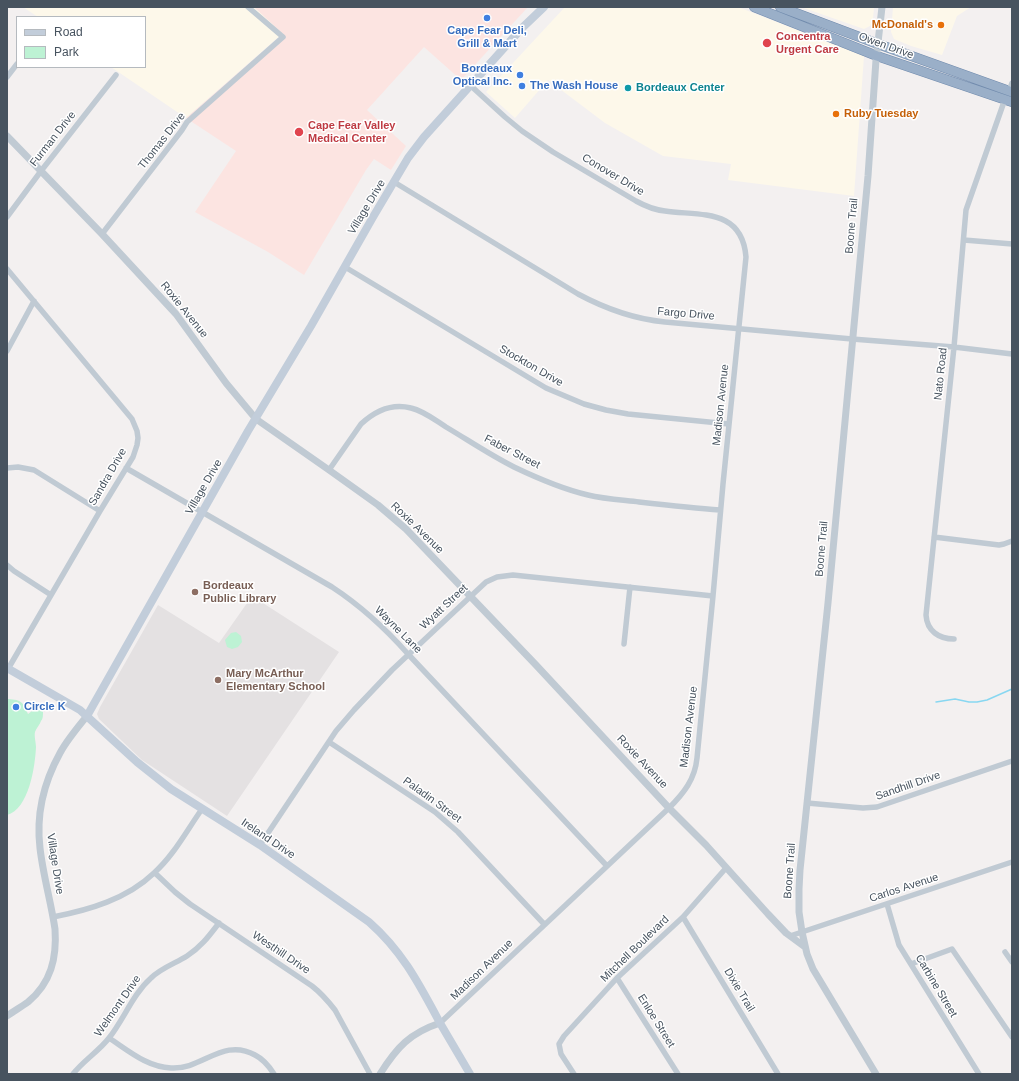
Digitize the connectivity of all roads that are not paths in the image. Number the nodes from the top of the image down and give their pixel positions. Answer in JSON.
{"nodes":[{"id":1,"x":248,"y":7,"type":"edge"},
{"id":2,"x":544,"y":7,"type":"edge"},
{"id":3,"x":754,"y":7,"type":"edge"},
{"id":4,"x":780,"y":7,"type":"edge"},
{"id":5,"x":882,"y":7,"type":"edge"},
{"id":6,"x":878,"y":44,"type":"junction"},
{"id":7,"x":877,"y":56,"type":"junction"},
{"id":8,"x":16,"y":65,"type":"edge"},
{"id":9,"x":116,"y":75,"type":"dead end"},
{"id":10,"x":7,"y":77,"type":"edge"},
{"id":11,"x":471,"y":86,"type":"junction"},
{"id":12,"x":1010,"y":93,"type":"edge"},
{"id":13,"x":7,"y":136,"type":"edge"},
{"id":14,"x":40,"y":171,"type":"junction"},
{"id":15,"x":394,"y":182,"type":"junction"},
{"id":16,"x":7,"y":217,"type":"edge"},
{"id":17,"x":102,"y":234,"type":"junction"},
{"id":18,"x":964,"y":240,"type":"junction"},
{"id":19,"x":1012,"y":244,"type":"edge"},
{"id":20,"x":344,"y":267,"type":"junction"},
{"id":21,"x":7,"y":269,"type":"edge"},
{"id":22,"x":34,"y":301,"type":"junction"},
{"id":23,"x":738,"y":328,"type":"junction"},
{"id":24,"x":852,"y":339,"type":"junction"},
{"id":25,"x":954,"y":347,"type":"junction"},
{"id":26,"x":7,"y":351,"type":"edge"},
{"id":27,"x":1012,"y":354,"type":"edge"},
{"id":28,"x":256,"y":419,"type":"junction"},
{"id":29,"x":729,"y":424,"type":"junction"},
{"id":30,"x":7,"y":468,"type":"edge"},
{"id":31,"x":126,"y":468,"type":"junction"},
{"id":32,"x":329,"y":470,"type":"junction"},
{"id":33,"x":720,"y":510,"type":"junction"},
{"id":34,"x":100,"y":511,"type":"junction"},
{"id":35,"x":203,"y":512,"type":"junction"},
{"id":36,"x":934,"y":537,"type":"junction"},
{"id":37,"x":1012,"y":541,"type":"edge"},
{"id":38,"x":7,"y":565,"type":"edge"},
{"id":39,"x":630,"y":587,"type":"junction"},
{"id":40,"x":51,"y":595,"type":"junction"},
{"id":41,"x":470,"y":596,"type":"junction"},
{"id":42,"x":713,"y":596,"type":"junction"},
{"id":43,"x":954,"y":639,"type":"dead end"},
{"id":44,"x":624,"y":644,"type":"dead end"},
{"id":45,"x":408,"y":654,"type":"junction"},
{"id":46,"x":8,"y":668,"type":"edge"},
{"id":47,"x":87,"y":716,"type":"junction"},
{"id":48,"x":329,"y":742,"type":"junction"},
{"id":49,"x":1012,"y":761,"type":"edge"},
{"id":50,"x":807,"y":803,"type":"junction"},
{"id":51,"x":669,"y":808,"type":"junction"},
{"id":52,"x":202,"y":809,"type":"junction"},
{"id":53,"x":260,"y":845,"type":"junction"},
{"id":54,"x":1012,"y":862,"type":"edge"},
{"id":55,"x":607,"y":866,"type":"junction"},
{"id":56,"x":726,"y":868,"type":"junction"},
{"id":57,"x":155,"y":873,"type":"junction"},
{"id":58,"x":888,"y":904,"type":"junction"},
{"id":59,"x":53,"y":917,"type":"junction"},
{"id":60,"x":683,"y":917,"type":"junction"},
{"id":61,"x":219,"y":923,"type":"junction"},
{"id":62,"x":544,"y":924,"type":"junction"},
{"id":63,"x":802,"y":932,"type":"junction"},
{"id":64,"x":790,"y":936,"type":"junction"},
{"id":65,"x":805,"y":947,"type":"junction"},
{"id":66,"x":1005,"y":952,"type":"dead end"},
{"id":67,"x":1012,"y":962,"type":"edge"},
{"id":68,"x":911,"y":964,"type":"junction"},
{"id":69,"x":617,"y":978,"type":"junction"},
{"id":70,"x":7,"y":1016,"type":"edge"},
{"id":71,"x":440,"y":1023,"type":"junction"},
{"id":72,"x":1012,"y":1036,"type":"edge"},
{"id":73,"x":109,"y":1038,"type":"junction"},
{"id":74,"x":73,"y":1074,"type":"edge"},
{"id":75,"x":274,"y":1074,"type":"edge"},
{"id":76,"x":370,"y":1074,"type":"edge"},
{"id":77,"x":380,"y":1074,"type":"edge"},
{"id":78,"x":470,"y":1074,"type":"edge"},
{"id":79,"x":574,"y":1074,"type":"edge"},
{"id":80,"x":678,"y":1074,"type":"edge"},
{"id":81,"x":778,"y":1074,"type":"edge"},
{"id":82,"x":876,"y":1074,"type":"edge"},
{"id":83,"x":979,"y":1074,"type":"edge"}],
"edges":[{"from":1,"to":17,"type":"street","name":"Thomas Drive"},
{"from":2,"to":11,"type":"main road","name":"Village Drive"},
{"from":3,"to":7,"type":"highway","name":"Owen Drive"},
{"from":4,"to":6,"type":"highway","name":"Owen Drive"},
{"from":5,"to":6,"type":"street","name":"Boone Trail"},
{"from":6,"to":7,"type":"street","name":"Boone Trail"},
{"from":6,"to":12,"type":"highway","name":"Owen Drive"},
{"from":7,"to":12,"type":"highway","name":"Owen Drive"},
{"from":7,"to":24,"type":"street","name":"Boone Trail"},
{"from":8,"to":10,"type":"street"},
{"from":9,"to":14,"type":"street","name":"Furman Drive"},
{"from":11,"to":15,"type":"main road","name":"Village Drive"},
{"from":11,"to":23,"type":"street","name":"Conover Drive"},
{"from":12,"to":18,"type":"street","name":"Nato Road"},
{"from":13,"to":14,"type":"street","name":"Roxie Avenue"},
{"from":14,"to":16,"type":"street","name":"Furman Drive"},
{"from":14,"to":17,"type":"street","name":"Roxie Avenue"},
{"from":15,"to":20,"type":"main road","name":"Village Drive"},
{"from":15,"to":23,"type":"street","name":"Fargo Drive"},
{"from":17,"to":28,"type":"street","name":"Roxie Avenue"},
{"from":18,"to":19,"type":"street"},
{"from":18,"to":25,"type":"street","name":"Nato Road"},
{"from":20,"to":28,"type":"main road","name":"Village Drive"},
{"from":20,"to":29,"type":"street","name":"Stockton Drive"},
{"from":21,"to":22,"type":"street","name":"Sandra Drive"},
{"from":22,"to":26,"type":"street"},
{"from":22,"to":31,"type":"street","name":"Sandra Drive"},
{"from":23,"to":24,"type":"street","name":"Fargo Drive"},
{"from":23,"to":29,"type":"street","name":"Madison Avenue"},
{"from":24,"to":25,"type":"street","name":"Fargo Drive"},
{"from":24,"to":50,"type":"street","name":"Boone Trail"},
{"from":25,"to":27,"type":"street","name":"Fargo Drive"},
{"from":25,"to":36,"type":"street","name":"Nato Road"},
{"from":28,"to":32,"type":"street","name":"Roxie Avenue"},
{"from":28,"to":35,"type":"main road","name":"Village Drive"},
{"from":29,"to":33,"type":"street","name":"Madison Avenue"},
{"from":30,"to":34,"type":"street"},
{"from":31,"to":34,"type":"street","name":"Sandra Drive"},
{"from":31,"to":35,"type":"street","name":"Wayne Lane"},
{"from":32,"to":33,"type":"street","name":"Faber Street"},
{"from":32,"to":41,"type":"street","name":"Roxie Avenue"},
{"from":33,"to":42,"type":"street","name":"Madison Avenue"},
{"from":34,"to":40,"type":"street","name":"Sandra Drive"},
{"from":35,"to":45,"type":"street","name":"Wayne Lane"},
{"from":35,"to":47,"type":"main road","name":"Village Drive"},
{"from":36,"to":37,"type":"street"},
{"from":36,"to":43,"type":"street","name":"Nato Road"},
{"from":38,"to":40,"type":"street"},
{"from":39,"to":41,"type":"street","name":"Wyatt Street"},
{"from":39,"to":42,"type":"street","name":"Wyatt Street"},
{"from":39,"to":44,"type":"street"},
{"from":40,"to":46,"type":"street","name":"Sandra Drive"},
{"from":41,"to":45,"type":"street","name":"Wyatt Street"},
{"from":41,"to":51,"type":"street","name":"Roxie Avenue"},
{"from":42,"to":51,"type":"street","name":"Madison Avenue"},
{"from":45,"to":48,"type":"street","name":"Wyatt Street"},
{"from":45,"to":55,"type":"street","name":"Wayne Lane"},
{"from":46,"to":47,"type":"main road","name":"Ireland Drive"},
{"from":47,"to":52,"type":"main road","name":"Ireland Drive"},
{"from":47,"to":59,"type":"street","name":"Village Drive"},
{"from":48,"to":53,"type":"street","name":"Wyatt Street"},
{"from":48,"to":62,"type":"street","name":"Paladin Street"},
{"from":49,"to":50,"type":"street","name":"Sandhill Drive"},
{"from":50,"to":63,"type":"street","name":"Boone Trail"},
{"from":51,"to":55,"type":"street","name":"Madison Avenue"},
{"from":51,"to":56,"type":"street","name":"Roxie Avenue"},
{"from":52,"to":53,"type":"main road","name":"Ireland Drive"},
{"from":52,"to":57,"type":"street"},
{"from":53,"to":71,"type":"main road","name":"Ireland Drive"},
{"from":54,"to":58,"type":"street","name":"Carlos Avenue"},
{"from":55,"to":62,"type":"street","name":"Madison Avenue"},
{"from":56,"to":60,"type":"street","name":"Mitchell Boulevard"},
{"from":56,"to":64,"type":"street","name":"Roxie Avenue"},
{"from":57,"to":59,"type":"street"},
{"from":57,"to":61,"type":"street","name":"Westhill Drive"},
{"from":58,"to":63,"type":"street","name":"Carlos Avenue"},
{"from":58,"to":68,"type":"street","name":"Carbine Street"},
{"from":59,"to":70,"type":"street","name":"Village Drive"},
{"from":60,"to":69,"type":"street","name":"Mitchell Boulevard"},
{"from":60,"to":81,"type":"street","name":"Dixie Trail"},
{"from":61,"to":73,"type":"street","name":"Welmont Drive"},
{"from":61,"to":76,"type":"street","name":"Westhill Drive"},
{"from":62,"to":71,"type":"street","name":"Madison Avenue"},
{"from":63,"to":64,"type":"street","name":"Carlos Avenue"},
{"from":63,"to":65,"type":"street","name":"Boone Trail"},
{"from":64,"to":65,"type":"street","name":"Roxie Avenue"},
{"from":65,"to":82,"type":"street","name":"Boone Trail"},
{"from":66,"to":67,"type":"street"},
{"from":68,"to":72,"type":"street"},
{"from":68,"to":83,"type":"street","name":"Carbine Street"},
{"from":69,"to":79,"type":"street","name":"Mitchell Boulevard"},
{"from":69,"to":80,"type":"street","name":"Enloe Street"},
{"from":71,"to":77,"type":"street"},
{"from":71,"to":78,"type":"main road","name":"Ireland Drive"},
{"from":73,"to":74,"type":"street","name":"Welmont Drive"},
{"from":73,"to":75,"type":"street"}]}
